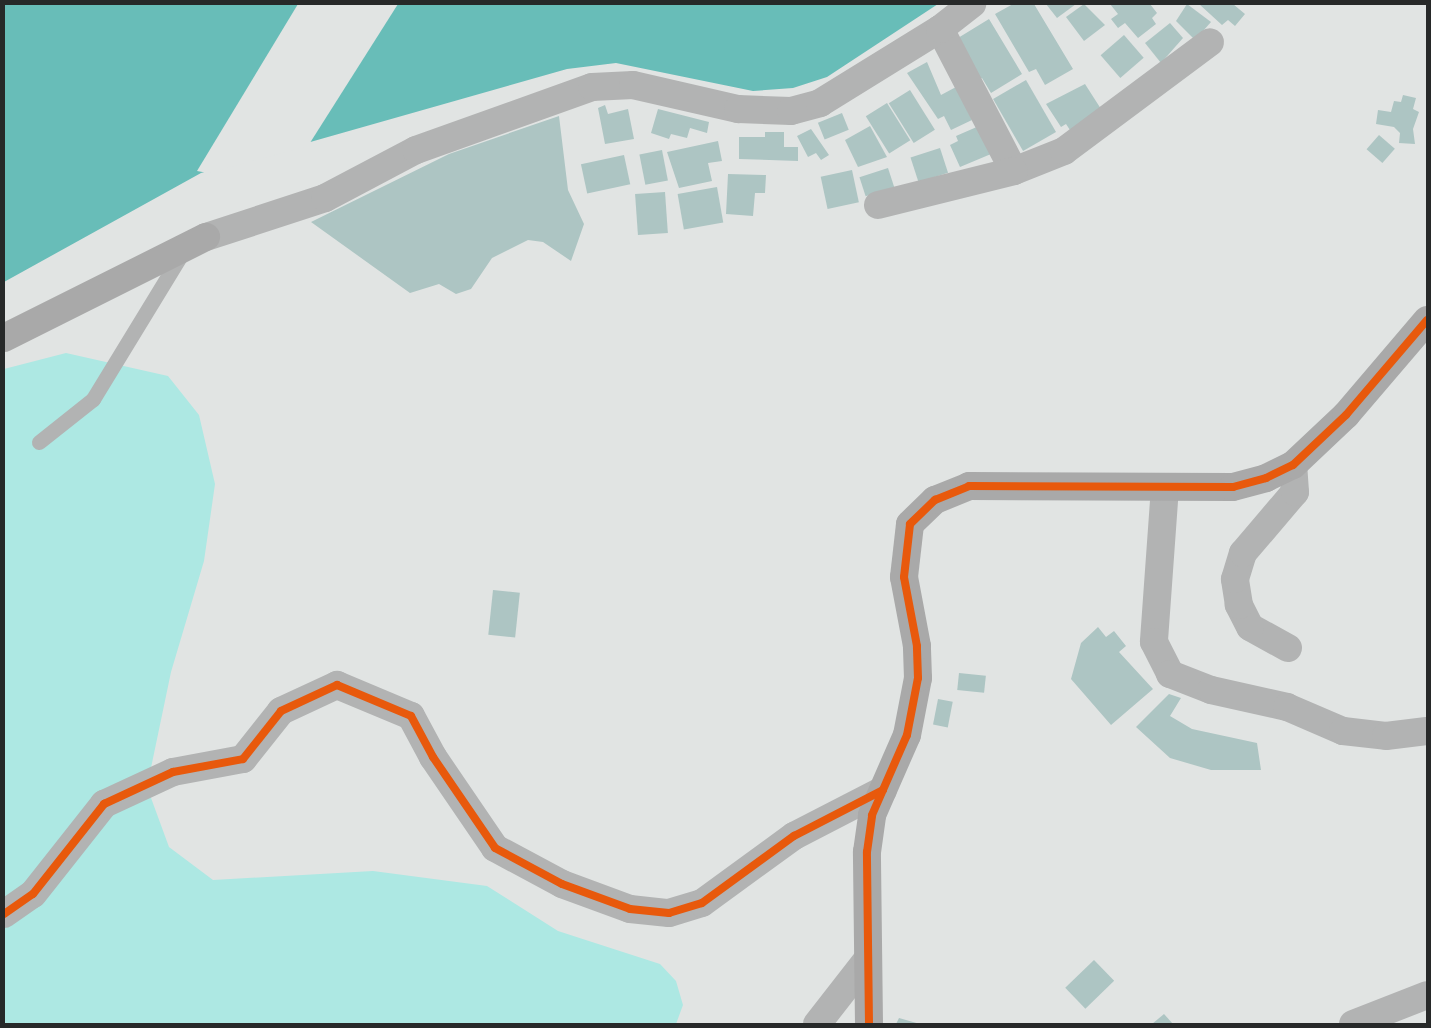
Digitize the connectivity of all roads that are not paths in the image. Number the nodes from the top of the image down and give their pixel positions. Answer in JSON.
{"nodes":[{"id":1,"x":972,"y":4,"type":"edge"},
{"id":2,"x":940,"y":29,"type":"junction"},
{"id":3,"x":1210,"y":42,"type":"dead end"},
{"id":4,"x":1014,"y":171,"type":"junction"},
{"id":5,"x":878,"y":205,"type":"dead end"},
{"id":6,"x":196,"y":242,"type":"junction"},
{"id":7,"x":1427,"y":320,"type":"edge"},
{"id":8,"x":4,"y":338,"type":"edge"},
{"id":9,"x":39,"y":442,"type":"dead end"},
{"id":10,"x":1293,"y":465,"type":"junction"},
{"id":11,"x":1165,"y":487,"type":"junction"},
{"id":12,"x":1288,"y":648,"type":"dead end"},
{"id":13,"x":1427,"y":730,"type":"edge"},
{"id":14,"x":883,"y":790,"type":"junction"},
{"id":15,"x":4,"y":914,"type":"edge"},
{"id":16,"x":867,"y":960,"type":"junction"},
{"id":17,"x":1427,"y":995,"type":"edge"},
{"id":18,"x":817,"y":1024,"type":"edge"},
{"id":19,"x":869,"y":1024,"type":"edge"},
{"id":20,"x":1353,"y":1024,"type":"edge"}],
"edges":[{"from":1,"to":2,"type":"street"},
{"from":2,"to":4,"type":"street"},
{"from":2,"to":6,"type":"street"},
{"from":3,"to":4,"type":"street"},
{"from":4,"to":5,"type":"street"},
{"from":6,"to":8,"type":"street"},
{"from":6,"to":9,"type":"lane"},
{"from":7,"to":10,"type":"street"},
{"from":10,"to":11,"type":"street"},
{"from":10,"to":12,"type":"street"},
{"from":11,"to":13,"type":"street"},
{"from":11,"to":14,"type":"street"},
{"from":14,"to":15,"type":"street"},
{"from":14,"to":16,"type":"street"},
{"from":16,"to":18,"type":"street"},
{"from":16,"to":19,"type":"street"},
{"from":17,"to":20,"type":"street"}]}
